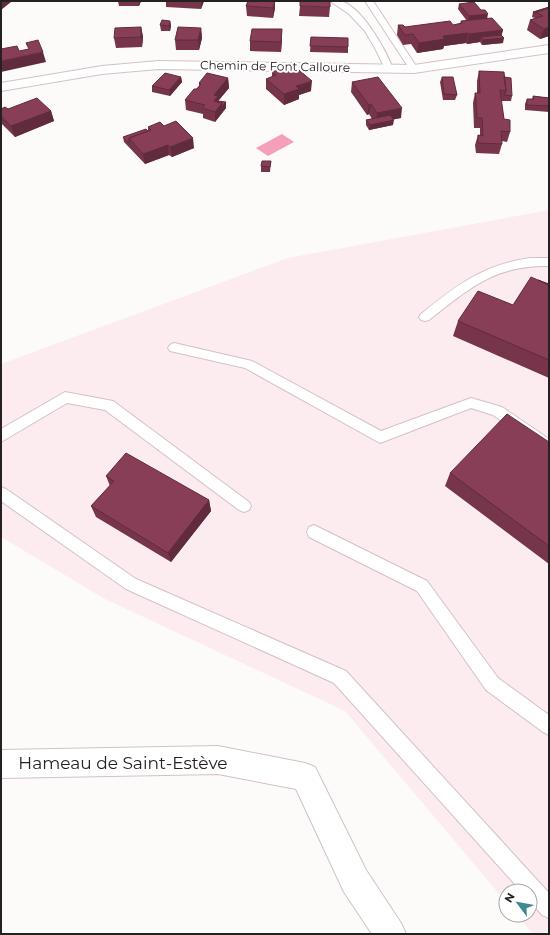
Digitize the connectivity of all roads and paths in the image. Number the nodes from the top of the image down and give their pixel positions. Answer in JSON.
{"nodes":[{"id":1,"x":334,"y":1,"type":"edge"},
{"id":2,"x":369,"y":1,"type":"edge"},
{"id":3,"x":549,"y":49,"type":"edge"},
{"id":4,"x":389,"y":69,"type":"junction"},
{"id":5,"x":414,"y":69,"type":"junction"},
{"id":6,"x":1,"y":87,"type":"edge"},
{"id":7,"x":549,"y":262,"type":"edge"},
{"id":8,"x":426,"y":318,"type":"dead end"},
{"id":9,"x":174,"y":348,"type":"dead end"},
{"id":10,"x":1,"y":436,"type":"edge"},
{"id":11,"x":549,"y":446,"type":"edge"},
{"id":12,"x":1,"y":493,"type":"edge"},
{"id":13,"x":244,"y":506,"type":"dead end"},
{"id":14,"x":314,"y":532,"type":"dead end"},
{"id":15,"x":549,"y":726,"type":"edge"},
{"id":16,"x":1,"y":764,"type":"edge"},
{"id":17,"x":549,"y":908,"type":"edge"},
{"id":18,"x":390,"y":934,"type":"edge"}],
"edges":[{"from":1,"to":4,"type":"lane"},
{"from":2,"to":5,"type":"lane"},
{"from":3,"to":5,"type":"street","name":"Chemin de Font Calloure"},
{"from":4,"to":5,"type":"street","name":"Chemin de Font Calloure"},
{"from":4,"to":6,"type":"street","name":"Chemin de Font Calloure"},
{"from":7,"to":8,"type":"lane"},
{"from":9,"to":11,"type":"lane"},
{"from":10,"to":13,"type":"lane"},
{"from":12,"to":17,"type":"lane"},
{"from":14,"to":15,"type":"lane"},
{"from":16,"to":18,"type":"street","name":"Hameau de Saint-Estève"}]}
